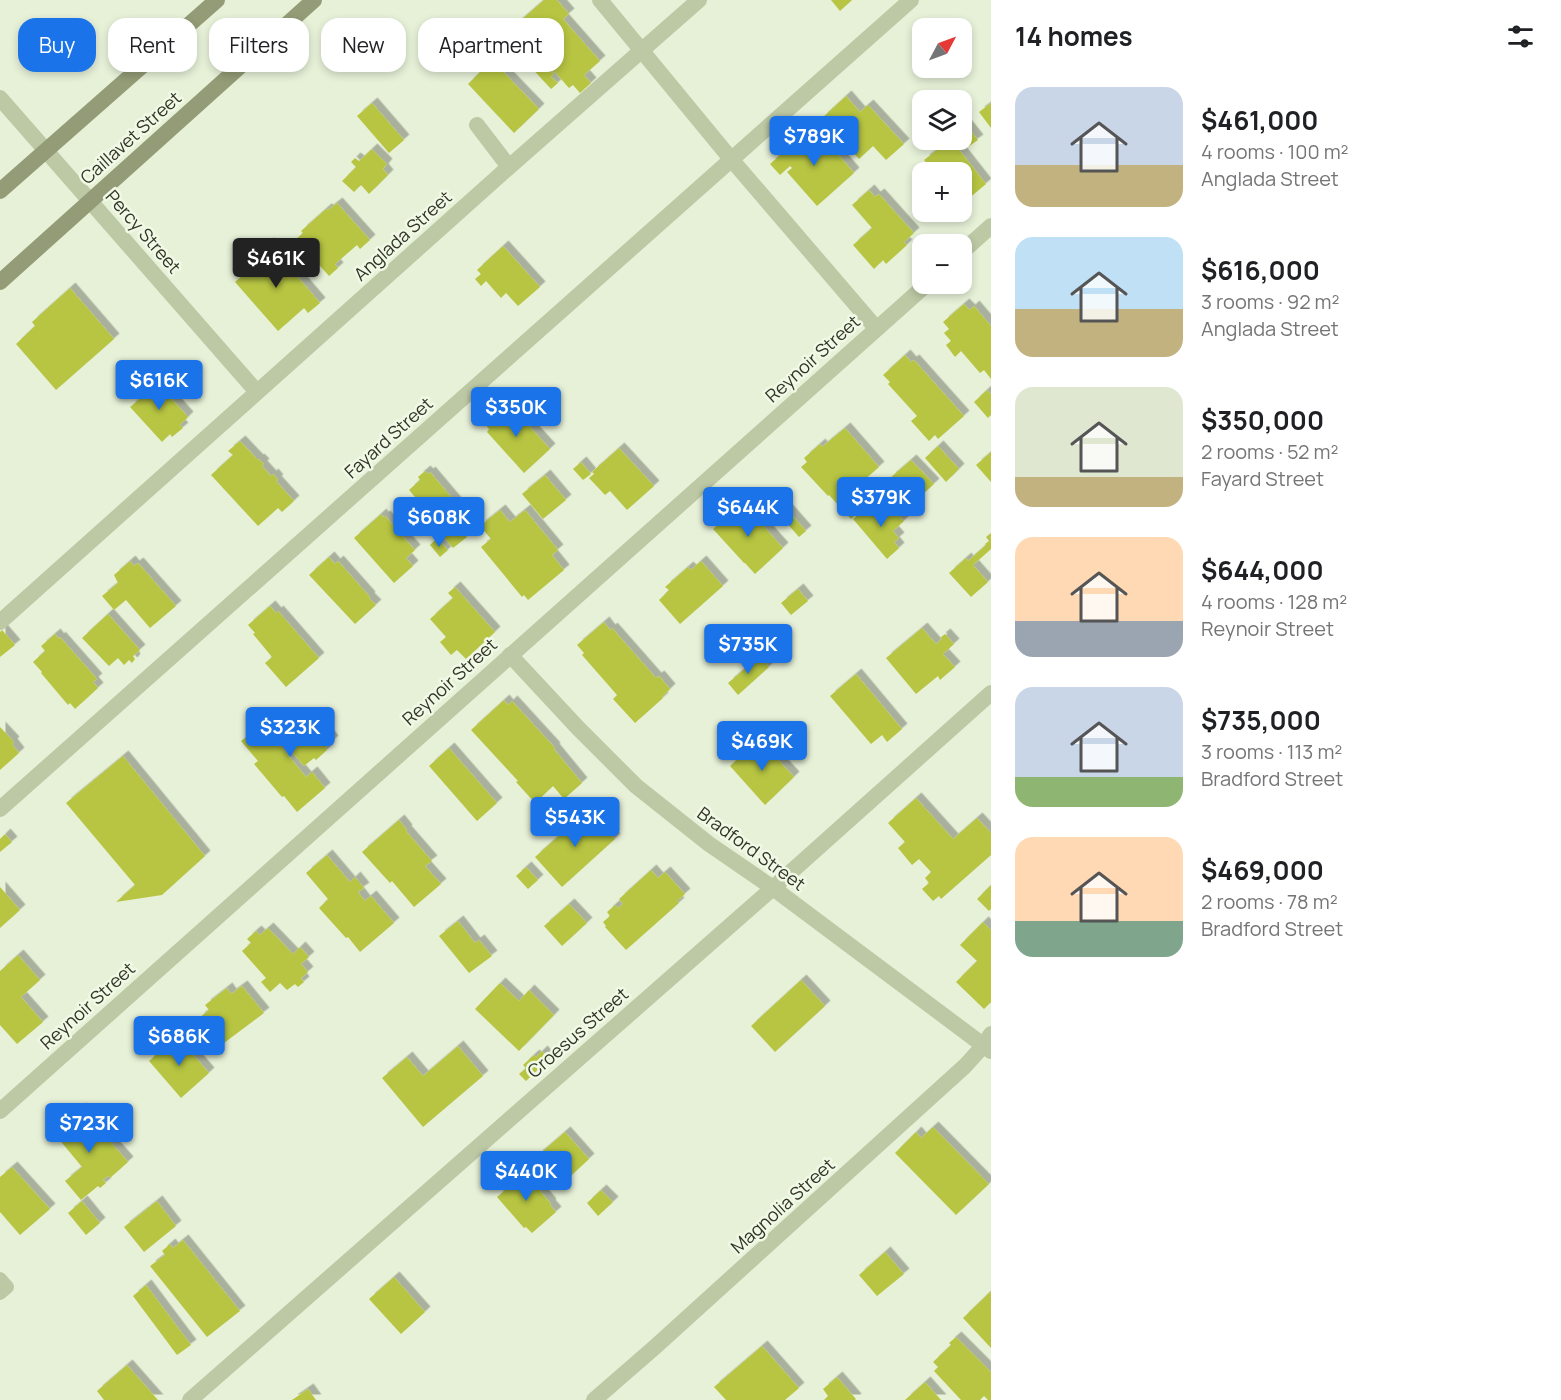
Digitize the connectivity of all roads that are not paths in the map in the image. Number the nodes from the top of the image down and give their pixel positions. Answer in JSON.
{"nodes":[{"id":1,"x":217,"y":0,"type":"edge"},
{"id":2,"x":314,"y":0,"type":"edge"},
{"id":3,"x":600,"y":0,"type":"edge"},
{"id":4,"x":699,"y":0,"type":"edge"},
{"id":5,"x":911,"y":0,"type":"edge"},
{"id":6,"x":642,"y":52,"type":"junction"},
{"id":7,"x":0,"y":98,"type":"edge"},
{"id":8,"x":477,"y":125,"type":"dead end"},
{"id":9,"x":46,"y":150,"type":"junction"},
{"id":10,"x":731,"y":159,"type":"junction"},
{"id":11,"x":509,"y":167,"type":"junction"},
{"id":12,"x":0,"y":191,"type":"edge"},
{"id":13,"x":90,"y":201,"type":"junction"},
{"id":14,"x":991,"y":226,"type":"edge"},
{"id":15,"x":972,"y":243,"type":"edge"},
{"id":16,"x":0,"y":282,"type":"edge"},
{"id":17,"x":915,"y":294,"type":"edge"},
{"id":18,"x":876,"y":328,"type":"junction"},
{"id":19,"x":257,"y":392,"type":"junction"},
{"id":20,"x":0,"y":622,"type":"edge"},
{"id":21,"x":510,"y":655,"type":"junction"},
{"id":22,"x":991,"y":693,"type":"edge"},
{"id":23,"x":0,"y":809,"type":"edge"},
{"id":24,"x":773,"y":888,"type":"junction"},
{"id":25,"x":989,"y":1043,"type":"edge"},
{"id":26,"x":0,"y":1111,"type":"edge"},
{"id":27,"x":0,"y":1279,"type":"edge"},
{"id":28,"x":0,"y":1293,"type":"edge"},
{"id":29,"x":189,"y":1400,"type":"edge"},
{"id":30,"x":594,"y":1400,"type":"edge"}],
"edges":[{"from":1,"to":9,"type":"main road"},
{"from":2,"to":13,"type":"main road","name":"Caillavet Street"},
{"from":3,"to":6,"type":"street"},
{"from":4,"to":6,"type":"street","name":"Anglada Street"},
{"from":5,"to":10,"type":"street","name":"Fayard Street"},
{"from":6,"to":10,"type":"street"},
{"from":6,"to":11,"type":"street","name":"Anglada Street"},
{"from":7,"to":9,"type":"street","name":"Percy Street"},
{"from":8,"to":11,"type":"street"},
{"from":9,"to":12,"type":"main road"},
{"from":9,"to":13,"type":"street","name":"Percy Street"},
{"from":10,"to":18,"type":"street"},
{"from":10,"to":23,"type":"street","name":"Fayard Street"},
{"from":11,"to":19,"type":"street","name":"Anglada Street"},
{"from":13,"to":16,"type":"main road","name":"Caillavet Street"},
{"from":13,"to":19,"type":"street","name":"Percy Street"},
{"from":14,"to":15,"type":"street"},
{"from":17,"to":18,"type":"street","name":"Reynoir Street"},
{"from":18,"to":21,"type":"street","name":"Reynoir Street"},
{"from":19,"to":20,"type":"street","name":"Anglada Street"},
{"from":21,"to":24,"type":"street","name":"Bradford Street"},
{"from":21,"to":26,"type":"street","name":"Reynoir Street"},
{"from":22,"to":24,"type":"street","name":"Croesus Street"},
{"from":24,"to":25,"type":"street","name":"Bradford Street"},
{"from":24,"to":29,"type":"street","name":"Croesus Street"},
{"from":25,"to":30,"type":"street","name":"Magnolia Street"},
{"from":27,"to":28,"type":"lane"}]}
